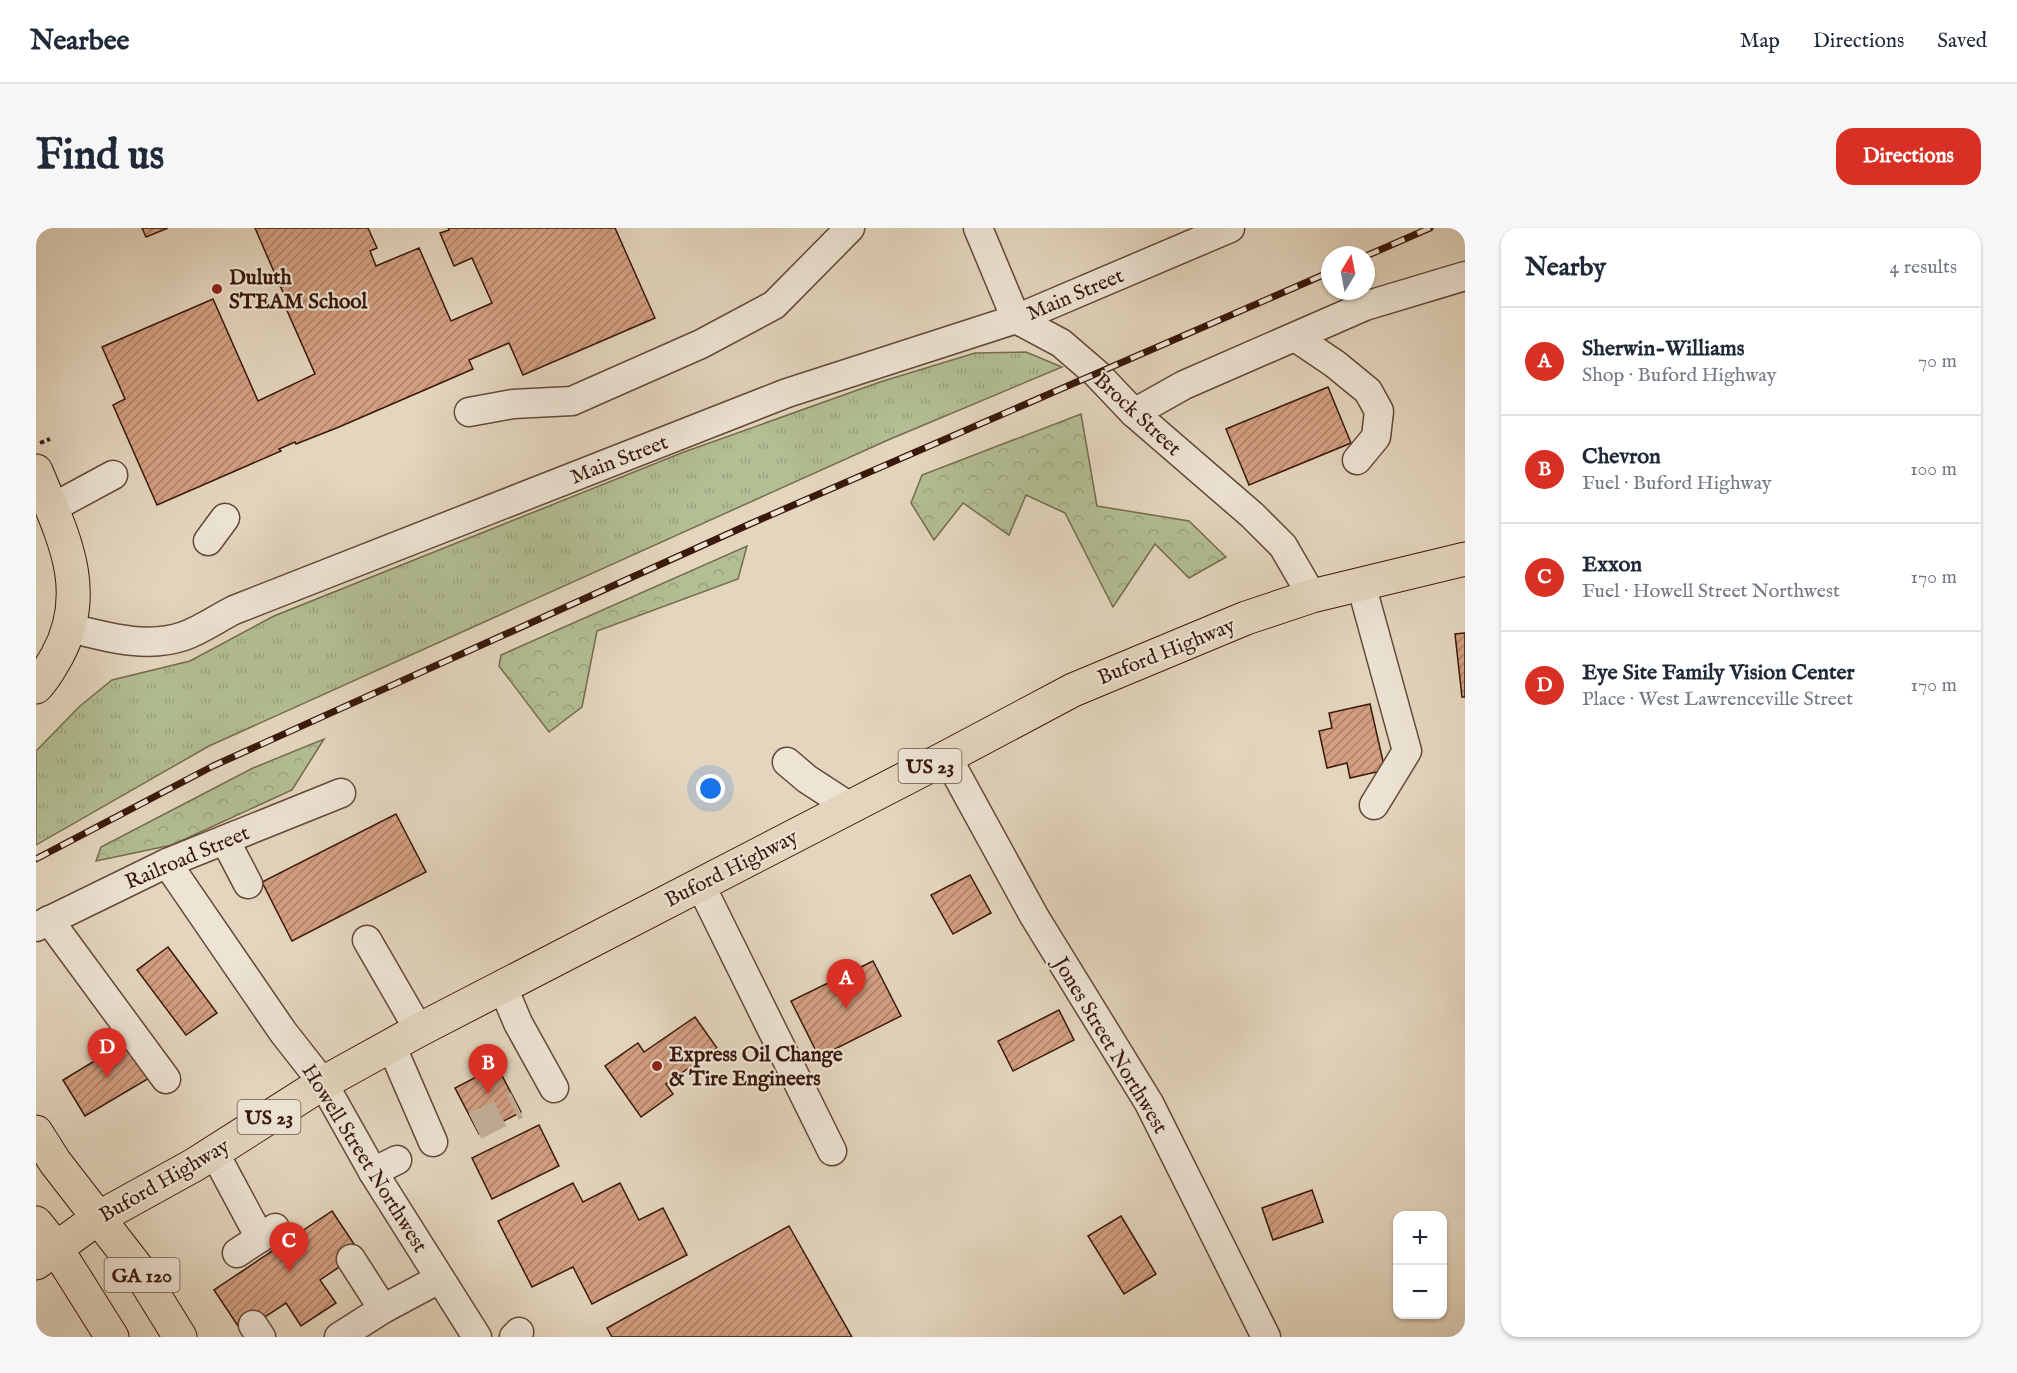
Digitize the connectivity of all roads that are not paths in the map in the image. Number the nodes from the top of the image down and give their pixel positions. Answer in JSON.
{"nodes":[{"id":1,"x":850,"y":228,"type":"edge"},
{"id":2,"x":978,"y":228,"type":"edge"},
{"id":3,"x":1230,"y":228,"type":"edge"},
{"id":4,"x":1465,"y":276,"type":"edge"},
{"id":5,"x":1016,"y":319,"type":"junction"},
{"id":6,"x":1295,"y":337,"type":"junction"},
{"id":7,"x":469,"y":412,"type":"dead end"},
{"id":8,"x":1134,"y":413,"type":"junction"},
{"id":9,"x":1357,"y":460,"type":"dead end"},
{"id":10,"x":36,"y":471,"type":"edge"},
{"id":11,"x":113,"y":475,"type":"dead end"},
{"id":12,"x":51,"y":508,"type":"junction"},
{"id":13,"x":225,"y":518,"type":"dead end"},
{"id":14,"x":208,"y":541,"type":"dead end"},
{"id":15,"x":1465,"y":559,"type":"edge"},
{"id":16,"x":1361,"y":584,"type":"junction"},
{"id":17,"x":1312,"y":596,"type":"junction"},
{"id":18,"x":70,"y":628,"type":"junction"},
{"id":19,"x":36,"y":687,"type":"edge"},
{"id":20,"x":946,"y":757,"type":"junction"},
{"id":21,"x":787,"y":762,"type":"dead end"},
{"id":22,"x":340,"y":793,"type":"dead end"},
{"id":23,"x":1374,"y":806,"type":"dead end"},
{"id":24,"x":850,"y":807,"type":"junction"},
{"id":25,"x":225,"y":840,"type":"junction"},
{"id":26,"x":167,"y":863,"type":"junction"},
{"id":27,"x":248,"y":884,"type":"dead end"},
{"id":28,"x":700,"y":884,"type":"junction"},
{"id":29,"x":42,"y":924,"type":"edge"},
{"id":30,"x":367,"y":940,"type":"dead end"},
{"id":31,"x":502,"y":985,"type":"junction"},
{"id":32,"x":405,"y":1037,"type":"junction"},
{"id":33,"x":166,"y":1079,"type":"dead end"},
{"id":34,"x":323,"y":1083,"type":"junction"},
{"id":35,"x":554,"y":1088,"type":"dead end"},
{"id":36,"x":36,"y":1132,"type":"edge"},
{"id":37,"x":433,"y":1142,"type":"dead end"},
{"id":38,"x":832,"y":1151,"type":"dead end"},
{"id":39,"x":214,"y":1152,"type":"junction"},
{"id":40,"x":98,"y":1218,"type":"junction"},
{"id":41,"x":36,"y":1223,"type":"edge"},
{"id":42,"x":257,"y":1240,"type":"dead end"},
{"id":43,"x":46,"y":1255,"type":"edge"},
{"id":44,"x":351,"y":1259,"type":"dead end"},
{"id":45,"x":439,"y":1279,"type":"junction"},
{"id":46,"x":383,"y":1309,"type":"junction"},
{"id":47,"x":112,"y":1337,"type":"edge"},
{"id":48,"x":180,"y":1337,"type":"edge"},
{"id":49,"x":339,"y":1337,"type":"edge"},
{"id":50,"x":477,"y":1337,"type":"edge"},
{"id":51,"x":1266,"y":1337,"type":"edge"}],
"edges":[{"from":1,"to":7,"type":"street"},
{"from":2,"to":5,"type":"street"},
{"from":3,"to":5,"type":"street","name":"Main Street"},
{"from":4,"to":6,"type":"street"},
{"from":5,"to":8,"type":"street","name":"Brock Street"},
{"from":5,"to":18,"type":"street","name":"Main Street"},
{"from":6,"to":8,"type":"street"},
{"from":6,"to":9,"type":"street"},
{"from":8,"to":17,"type":"street","name":"Brock Street"},
{"from":10,"to":12,"type":"main road"},
{"from":11,"to":12,"type":"street"},
{"from":12,"to":18,"type":"main road"},
{"from":13,"to":14,"type":"street"},
{"from":15,"to":16,"type":"main road","name":"Buford Highway","number":"US 23"},
{"from":16,"to":17,"type":"main road","name":"Buford Highway","number":"US 23"},
{"from":16,"to":23,"type":"street"},
{"from":17,"to":20,"type":"main road","name":"Buford Highway","number":"US 23"},
{"from":18,"to":19,"type":"main road"},
{"from":20,"to":24,"type":"main road","name":"Buford Highway","number":"US 23"},
{"from":20,"to":51,"type":"street","name":"Jones Street Northwest"},
{"from":21,"to":24,"type":"street"},
{"from":22,"to":25,"type":"street","name":"Railroad Street"},
{"from":24,"to":28,"type":"main road","name":"Buford Highway","number":"US 23"},
{"from":25,"to":26,"type":"street","name":"Railroad Street"},
{"from":25,"to":27,"type":"street"},
{"from":26,"to":29,"type":"street","name":"Railroad Street"},
{"from":26,"to":34,"type":"street","name":"Howell Street Northwest"},
{"from":28,"to":31,"type":"main road","name":"Buford Highway","number":"US 23"},
{"from":28,"to":38,"type":"street"},
{"from":29,"to":33,"type":"street"},
{"from":30,"to":32,"type":"street"},
{"from":31,"to":32,"type":"main road","name":"Buford Highway","number":"US 23"},
{"from":31,"to":35,"type":"street"},
{"from":32,"to":34,"type":"main road","name":"Buford Highway","number":"US 23"},
{"from":32,"to":37,"type":"street"},
{"from":34,"to":39,"type":"main road","name":"Buford Highway","number":"US 23"},
{"from":34,"to":45,"type":"street","name":"Howell Street Northwest"},
{"from":36,"to":40,"type":"main road"},
{"from":39,"to":40,"type":"main road","name":"Buford Highway","number":"US 23"},
{"from":39,"to":42,"type":"street"},
{"from":40,"to":43,"type":"main road","name":"Buford Highway","number":"US 23"},
{"from":40,"to":48,"type":"main road","number":"GA 120"},
{"from":41,"to":43,"type":"main road"},
{"from":43,"to":47,"type":"main road","number":"GA 120"},
{"from":44,"to":46,"type":"street"},
{"from":45,"to":46,"type":"street"},
{"from":45,"to":50,"type":"street","name":"Howell Street Northwest"},
{"from":46,"to":49,"type":"street"}]}
